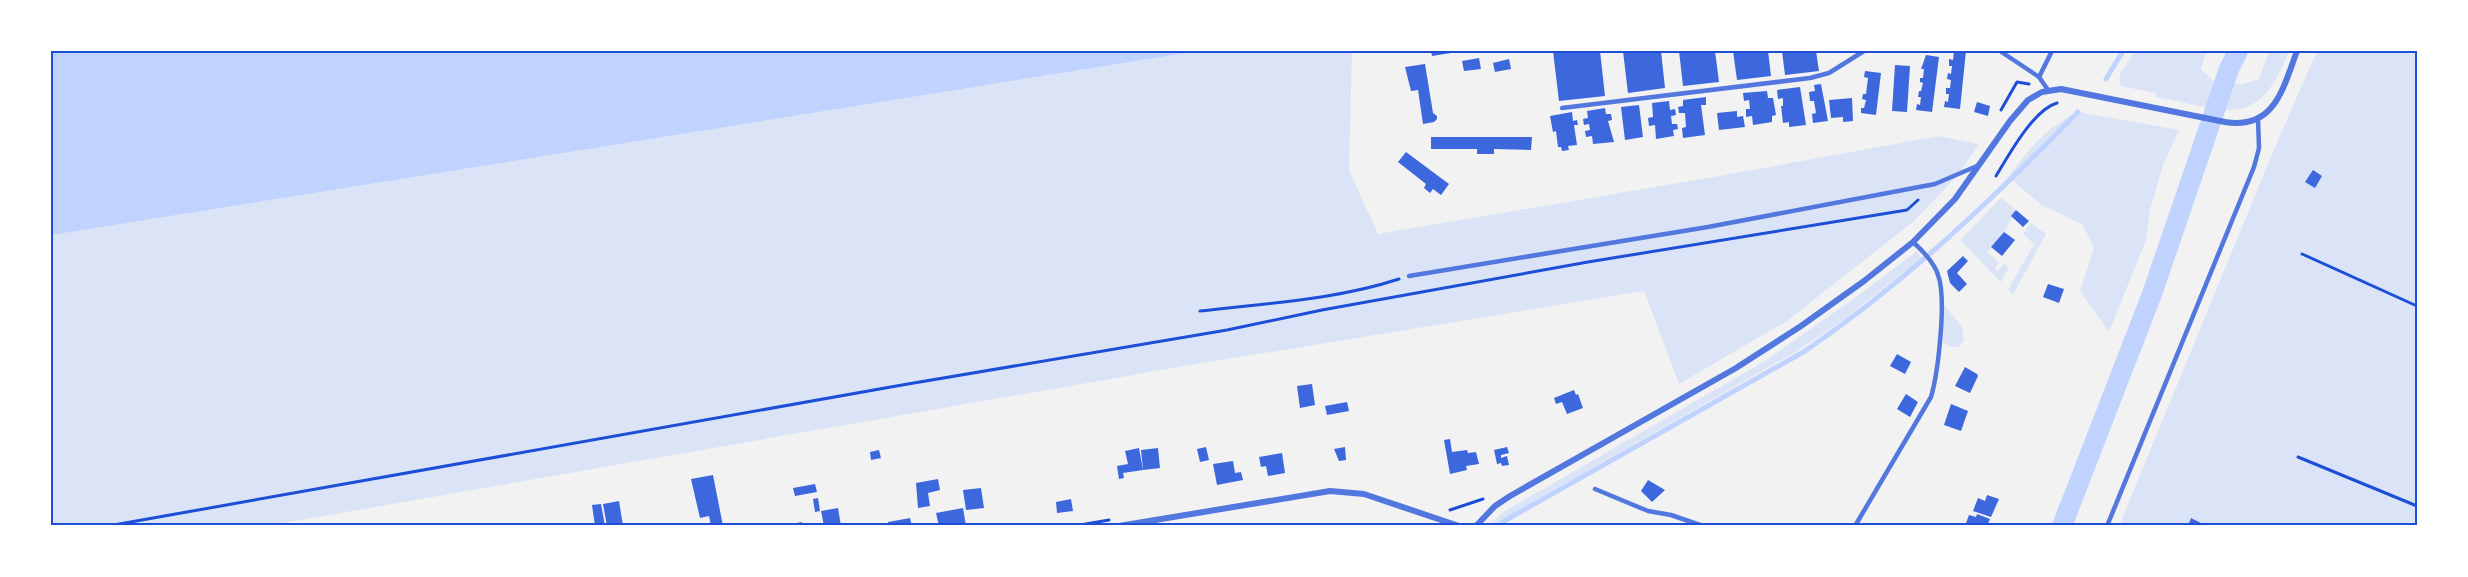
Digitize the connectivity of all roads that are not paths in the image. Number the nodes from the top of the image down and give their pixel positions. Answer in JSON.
{"nodes":[{"id":1,"x":1864,"y":51,"type":"edge"},
{"id":2,"x":2000,"y":51,"type":"edge"},
{"id":3,"x":2052,"y":51,"type":"edge"},
{"id":4,"x":2297,"y":51,"type":"edge"},
{"id":5,"x":2039,"y":77,"type":"junction"},
{"id":6,"x":2048,"y":90,"type":"junction"},
{"id":7,"x":1562,"y":108,"type":"dead end"},
{"id":8,"x":2258,"y":118,"type":"junction"},
{"id":9,"x":1982,"y":164,"type":"junction"},
{"id":10,"x":1913,"y":242,"type":"junction"},
{"id":11,"x":1409,"y":276,"type":"road end"},
{"id":12,"x":1595,"y":489,"type":"dead end"},
{"id":13,"x":1119,"y":526,"type":"edge"},
{"id":14,"x":1459,"y":526,"type":"edge"},
{"id":15,"x":1476,"y":526,"type":"edge"},
{"id":16,"x":1703,"y":526,"type":"edge"},
{"id":17,"x":1855,"y":526,"type":"edge"},
{"id":18,"x":2107,"y":526,"type":"edge"}],
"edges":[{"from":1,"to":7,"type":"lane"},
{"from":2,"to":5,"type":"lane"},
{"from":3,"to":5,"type":"lane"},
{"from":4,"to":8,"type":"street"},
{"from":5,"to":6,"type":"lane"},
{"from":6,"to":8,"type":"street"},
{"from":6,"to":9,"type":"street"},
{"from":8,"to":18,"type":"lane"},
{"from":9,"to":10,"type":"street"},
{"from":9,"to":11,"type":"lane"},
{"from":10,"to":15,"type":"street"},
{"from":10,"to":17,"type":"lane"},
{"from":12,"to":16,"type":"lane"},
{"from":13,"to":14,"type":"street"}]}
